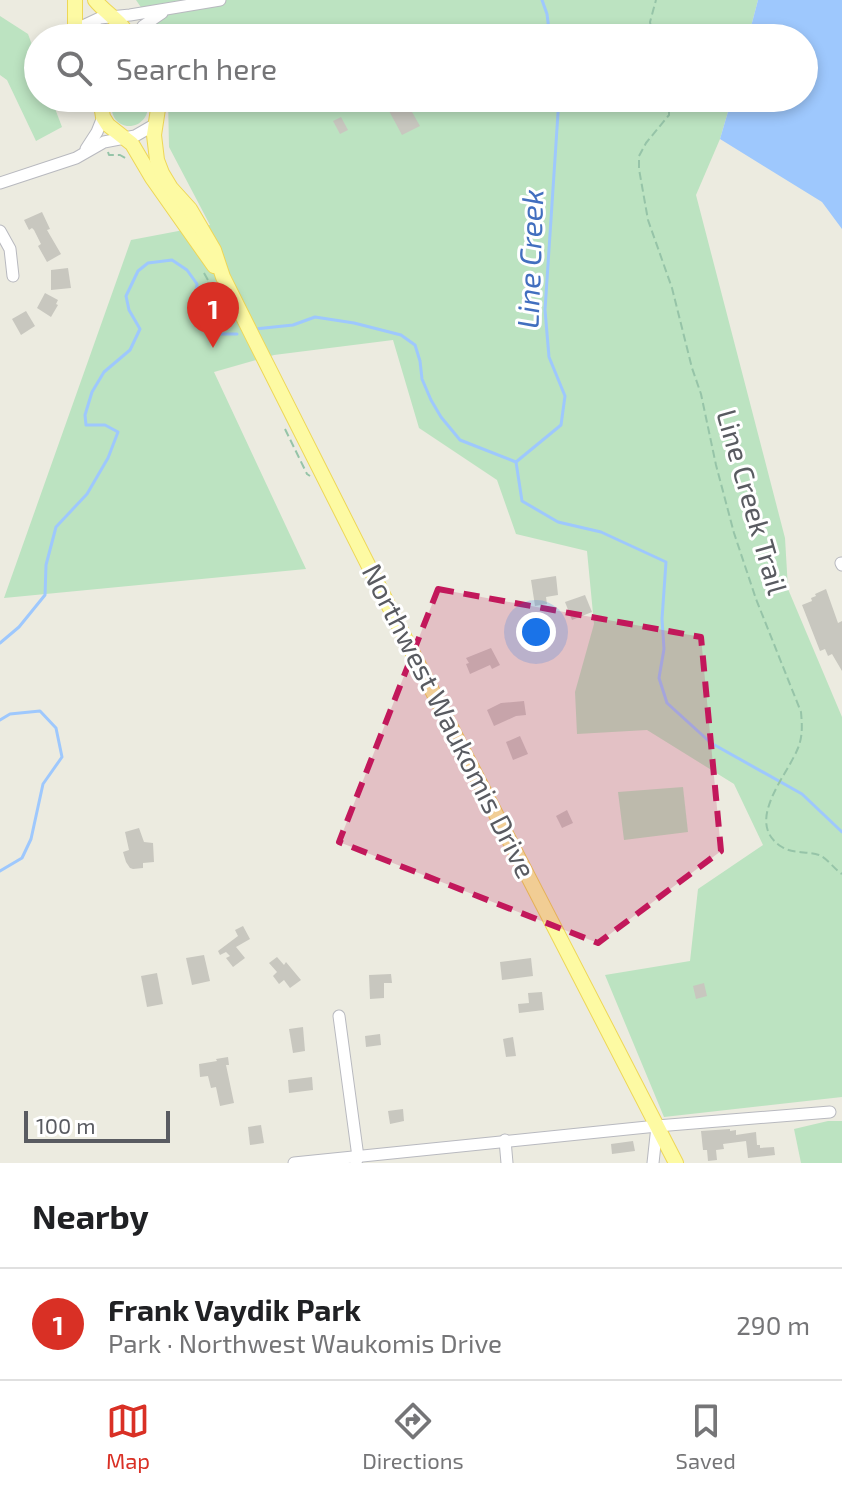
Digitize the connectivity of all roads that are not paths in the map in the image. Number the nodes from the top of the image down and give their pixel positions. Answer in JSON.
{"nodes":[{"id":1,"x":75,"y":0,"type":"edge"},
{"id":2,"x":95,"y":0,"type":"edge"},
{"id":3,"x":220,"y":0,"type":"edge"},
{"id":4,"x":173,"y":7,"type":"junction"},
{"id":5,"x":111,"y":18,"type":"junction"},
{"id":6,"x":75,"y":24,"type":"edge"},
{"id":7,"x":86,"y":24,"type":"edge"},
{"id":8,"x":119,"y":24,"type":"edge"},
{"id":9,"x":146,"y":24,"type":"edge"},
{"id":10,"x":102,"y":112,"type":"edge"},
{"id":11,"x":157,"y":112,"type":"edge"},
{"id":12,"x":103,"y":117,"type":"junction"},
{"id":13,"x":154,"y":125,"type":"junction"},
{"id":14,"x":126,"y":138,"type":"junction"},
{"id":15,"x":83,"y":153,"type":"junction"},
{"id":16,"x":0,"y":183,"type":"edge"},
{"id":17,"x":0,"y":231,"type":"edge"},
{"id":18,"x":13,"y":276,"type":"dead end"},
{"id":19,"x":223,"y":277,"type":"junction"},
{"id":20,"x":339,"y":1016,"type":"dead end"},
{"id":21,"x":830,"y":1112,"type":"dead end"},
{"id":22,"x":657,"y":1126,"type":"junction"},
{"id":23,"x":505,"y":1140,"type":"junction"},
{"id":24,"x":357,"y":1160,"type":"edge"},
{"id":25,"x":294,"y":1163,"type":"edge"},
{"id":26,"x":507,"y":1163,"type":"edge"},
{"id":27,"x":653,"y":1163,"type":"edge"},
{"id":28,"x":676,"y":1163,"type":"edge"}],
"edges":[{"from":1,"to":6,"type":"main road"},
{"from":2,"to":5,"type":"main road"},
{"from":3,"to":4,"type":"street"},
{"from":4,"to":5,"type":"street"},
{"from":4,"to":9,"type":"street"},
{"from":5,"to":7,"type":"street"},
{"from":5,"to":8,"type":"main road"},
{"from":10,"to":12,"type":"main road"},
{"from":11,"to":13,"type":"main road","name":"Northwest Waukomis Drive"},
{"from":12,"to":14,"type":"main road","name":"Northwest Waukomis Drive"},
{"from":12,"to":15,"type":"street"},
{"from":13,"to":14,"type":"street"},
{"from":13,"to":19,"type":"main road","name":"Northwest Waukomis Drive"},
{"from":14,"to":15,"type":"street"},
{"from":14,"to":19,"type":"main road","name":"Northwest Waukomis Drive"},
{"from":15,"to":16,"type":"street"},
{"from":17,"to":18,"type":"street"},
{"from":19,"to":22,"type":"main road","name":"Northwest Waukomis Drive"},
{"from":20,"to":24,"type":"street"},
{"from":21,"to":22,"type":"street"},
{"from":22,"to":23,"type":"street"},
{"from":22,"to":27,"type":"street"},
{"from":22,"to":28,"type":"main road","name":"Northwest Waukomis Drive"},
{"from":23,"to":24,"type":"street"},
{"from":23,"to":26,"type":"street"},
{"from":24,"to":25,"type":"street"}]}
